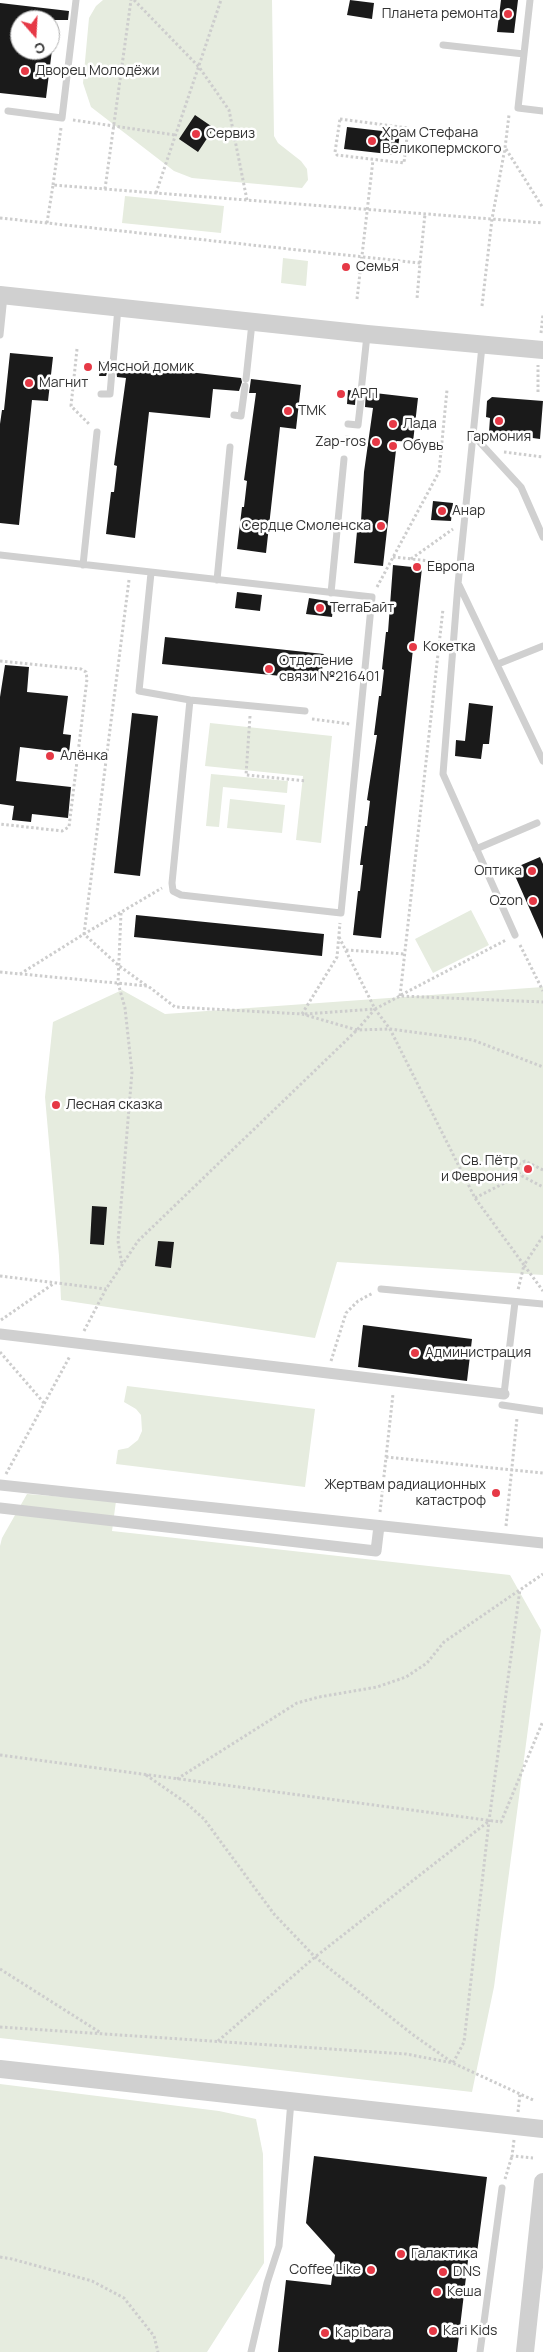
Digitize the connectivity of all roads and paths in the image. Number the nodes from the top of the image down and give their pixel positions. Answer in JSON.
{"nodes":[{"id":1,"x":76,"y":0,"type":"edge"},
{"id":2,"x":133,"y":0,"type":"edge"},
{"id":3,"x":221,"y":0,"type":"edge"},
{"id":4,"x":530,"y":0,"type":"edge"},
{"id":5,"x":443,"y":45,"type":"dead end"},
{"id":6,"x":524,"y":54,"type":"junction"},
{"id":7,"x":199,"y":67,"type":"junction"},
{"id":8,"x":510,"y":110,"type":"dead end"},
{"id":9,"x":8,"y":111,"type":"dead end"},
{"id":10,"x":543,"y":111,"type":"edge"},
{"id":11,"x":62,"y":118,"type":"junction"},
{"id":12,"x":114,"y":126,"type":"junction"},
{"id":13,"x":175,"y":135,"type":"junction"},
{"id":14,"x":505,"y":148,"type":"junction"},
{"id":15,"x":373,"y":160,"type":"junction"},
{"id":16,"x":53,"y":185,"type":"junction"},
{"id":17,"x":105,"y":189,"type":"junction"},
{"id":18,"x":156,"y":193,"type":"junction"},
{"id":19,"x":247,"y":200,"type":"junction"},
{"id":20,"x":543,"y":208,"type":"edge"},
{"id":21,"x":368,"y":209,"type":"junction"},
{"id":22,"x":425,"y":214,"type":"junction"},
{"id":23,"x":0,"y":218,"type":"edge"},
{"id":24,"x":492,"y":219,"type":"junction"},
{"id":25,"x":48,"y":223,"type":"junction"},
{"id":26,"x":543,"y":223,"type":"edge"},
{"id":27,"x":362,"y":257,"type":"junction"},
{"id":28,"x":420,"y":263,"type":"junction"},
{"id":29,"x":2,"y":295,"type":"edge"},
{"id":30,"x":357,"y":298,"type":"dead end"},
{"id":31,"x":417,"y":299,"type":"dead end"},
{"id":32,"x":482,"y":306,"type":"dead end"},
{"id":33,"x":118,"y":308,"type":"junction"},
{"id":34,"x":543,"y":314,"type":"edge"},
{"id":35,"x":252,"y":322,"type":"junction"},
{"id":36,"x":367,"y":334,"type":"junction"},
{"id":37,"x":0,"y":335,"type":"edge"},
{"id":38,"x":482,"y":346,"type":"junction"},
{"id":39,"x":77,"y":349,"type":"dead end"},
{"id":40,"x":541,"y":349,"type":"edge"},
{"id":41,"x":447,"y":390,"type":"dead end"},
{"id":42,"x":538,"y":392,"type":"dead end"},
{"id":43,"x":101,"y":394,"type":"dead end"},
{"id":44,"x":234,"y":415,"type":"dead end"},
{"id":45,"x":348,"y":424,"type":"joint"},
{"id":46,"x":97,"y":432,"type":"joint"},
{"id":47,"x":474,"y":436,"type":"junction"},
{"id":48,"x":230,"y":448,"type":"dead end"},
{"id":49,"x":486,"y":450,"type":"junction"},
{"id":50,"x":543,"y":457,"type":"edge"},
{"id":51,"x":344,"y":459,"type":"joint"},
{"id":52,"x":465,"y":521,"type":"junction"},
{"id":53,"x":453,"y":530,"type":"junction"},
{"id":54,"x":543,"y":537,"type":"edge"},
{"id":55,"x":452,"y":538,"type":"dead end"},
{"id":56,"x":449,"y":554,"type":"dead end"},
{"id":57,"x":0,"y":555,"type":"edge"},
{"id":58,"x":393,"y":558,"type":"junction"},
{"id":59,"x":411,"y":559,"type":"junction"},
{"id":60,"x":448,"y":563,"type":"junction"},
{"id":61,"x":460,"y":564,"type":"junction"},
{"id":62,"x":84,"y":565,"type":"junction"},
{"id":63,"x":130,"y":571,"type":"junction"},
{"id":64,"x":447,"y":572,"type":"dead end"},
{"id":65,"x":150,"y":573,"type":"junction"},
{"id":66,"x":217,"y":580,"type":"junction"},
{"id":67,"x":458,"y":584,"type":"junction"},
{"id":68,"x":331,"y":593,"type":"junction"},
{"id":69,"x":372,"y":597,"type":"junction"},
{"id":70,"x":444,"y":601,"type":"dead end"},
{"id":71,"x":543,"y":646,"type":"edge"},
{"id":72,"x":0,"y":660,"type":"edge"},
{"id":73,"x":498,"y":664,"type":"junction"},
{"id":74,"x":190,"y":700,"type":"junction"},
{"id":75,"x":251,"y":706,"type":"junction"},
{"id":76,"x":305,"y":711,"type":"joint"},
{"id":77,"x":359,"y":725,"type":"junction"},
{"id":78,"x":543,"y":761,"type":"edge"},
{"id":79,"x":306,"y":781,"type":"dead end"},
{"id":80,"x":537,"y":823,"type":"dead end"},
{"id":81,"x":0,"y":824,"type":"edge"},
{"id":82,"x":476,"y":849,"type":"junction"},
{"id":83,"x":172,"y":883,"type":"junction"},
{"id":84,"x":121,"y":913,"type":"junction"},
{"id":85,"x":84,"y":934,"type":"junction"},
{"id":86,"x":515,"y":935,"type":"junction"},
{"id":87,"x":346,"y":950,"type":"junction"},
{"id":88,"x":405,"y":954,"type":"junction"},
{"id":89,"x":118,"y":965,"type":"junction"},
{"id":90,"x":0,"y":972,"type":"edge"},
{"id":91,"x":20,"y":975,"type":"junction"},
{"id":92,"x":118,"y":983,"type":"junction"},
{"id":93,"x":148,"y":986,"type":"junction"},
{"id":94,"x":543,"y":991,"type":"edge"},
{"id":95,"x":400,"y":996,"type":"junction"},
{"id":96,"x":543,"y":1002,"type":"edge"},
{"id":97,"x":375,"y":1008,"type":"junction"},
{"id":98,"x":302,"y":1014,"type":"junction"},
{"id":99,"x":390,"y":1029,"type":"junction"},
{"id":100,"x":357,"y":1030,"type":"junction"},
{"id":101,"x":543,"y":1067,"type":"edge"},
{"id":102,"x":543,"y":1170,"type":"edge"},
{"id":103,"x":520,"y":1175,"type":"junction"},
{"id":104,"x":543,"y":1187,"type":"edge"},
{"id":105,"x":475,"y":1198,"type":"junction"},
{"id":106,"x":543,"y":1236,"type":"edge"},
{"id":107,"x":524,"y":1265,"type":"junction"},
{"id":108,"x":122,"y":1266,"type":"junction"},
{"id":109,"x":0,"y":1276,"type":"edge"},
{"id":110,"x":54,"y":1283,"type":"junction"},
{"id":111,"x":106,"y":1289,"type":"junction"},
{"id":112,"x":381,"y":1289,"type":"joint"},
{"id":113,"x":543,"y":1291,"type":"edge"},
{"id":114,"x":515,"y":1302,"type":"junction"},
{"id":115,"x":543,"y":1304,"type":"edge"},
{"id":116,"x":0,"y":1320,"type":"edge"},
{"id":117,"x":0,"y":1334,"type":"edge"},
{"id":118,"x":77,"y":1344,"type":"junction"},
{"id":119,"x":0,"y":1352,"type":"edge"},
{"id":120,"x":328,"y":1373,"type":"junction"},
{"id":121,"x":394,"y":1381,"type":"junction"},
{"id":122,"x":503,"y":1399,"type":"junction"},
{"id":123,"x":44,"y":1403,"type":"junction"},
{"id":124,"x":518,"y":1407,"type":"junction"},
{"id":125,"x":543,"y":1410,"type":"edge"},
{"id":126,"x":386,"y":1457,"type":"junction"},
{"id":127,"x":511,"y":1470,"type":"junction"},
{"id":128,"x":543,"y":1474,"type":"edge"},
{"id":129,"x":2,"y":1481,"type":"edge"},
{"id":130,"x":0,"y":1508,"type":"edge"},
{"id":131,"x":379,"y":1526,"type":"junction"},
{"id":132,"x":504,"y":1539,"type":"junction"},
{"id":133,"x":543,"y":1543,"type":"edge"},
{"id":134,"x":543,"y":1574,"type":"edge"},
{"id":135,"x":520,"y":1589,"type":"junction"},
{"id":136,"x":543,"y":1721,"type":"edge"},
{"id":137,"x":0,"y":1755,"type":"edge"},
{"id":138,"x":145,"y":1775,"type":"junction"},
{"id":139,"x":176,"y":1779,"type":"junction"},
{"id":140,"x":489,"y":1821,"type":"junction"},
{"id":141,"x":315,"y":1957,"type":"junction"},
{"id":142,"x":0,"y":1969,"type":"edge"},
{"id":143,"x":0,"y":2027,"type":"edge"},
{"id":144,"x":101,"y":2033,"type":"junction"},
{"id":145,"x":218,"y":2041,"type":"junction"},
{"id":146,"x":453,"y":2063,"type":"junction"},
{"id":147,"x":0,"y":2069,"type":"edge"},
{"id":148,"x":520,"y":2094,"type":"junction"},
{"id":149,"x":533,"y":2100,"type":"dead end"},
{"id":150,"x":292,"y":2101,"type":"junction"},
{"id":151,"x":518,"y":2112,"type":"dead end"},
{"id":152,"x":543,"y":2129,"type":"edge"},
{"id":153,"x":515,"y":2137,"type":"dead end"},
{"id":154,"x":512,"y":2156,"type":"junction"},
{"id":155,"x":533,"y":2158,"type":"dead end"},
{"id":156,"x":543,"y":2182,"type":"edge"},
{"id":157,"x":502,"y":2188,"type":"joint"},
{"id":158,"x":541,"y":2219,"type":"edge"},
{"id":159,"x":0,"y":2257,"type":"edge"},
{"id":160,"x":158,"y":2352,"type":"edge"},
{"id":161,"x":251,"y":2352,"type":"edge"},
{"id":162,"x":480,"y":2352,"type":"edge"},
{"id":163,"x":525,"y":2352,"type":"edge"}],
"edges":[{"from":1,"to":11,"type":"lane"},
{"from":2,"to":7,"type":"path"},
{"from":2,"to":12,"type":"path"},
{"from":3,"to":7,"type":"path"},
{"from":4,"to":6,"type":"lane"},
{"from":5,"to":6,"type":"lane"},
{"from":6,"to":10,"type":"lane"},
{"from":7,"to":13,"type":"path"},
{"from":7,"to":19,"type":"path"},
{"from":8,"to":14,"type":"path"},
{"from":9,"to":11,"type":"lane"},
{"from":11,"to":12,"type":"path"},
{"from":11,"to":16,"type":"path"},
{"from":12,"to":13,"type":"path"},
{"from":12,"to":17,"type":"path"},
{"from":13,"to":18,"type":"path"},
{"from":14,"to":20,"type":"path"},
{"from":14,"to":24,"type":"path"},
{"from":15,"to":15,"type":"path"},
{"from":15,"to":21,"type":"path"},
{"from":16,"to":17,"type":"path"},
{"from":16,"to":25,"type":"path"},
{"from":17,"to":18,"type":"path"},
{"from":18,"to":19,"type":"path"},
{"from":19,"to":21,"type":"path"},
{"from":21,"to":22,"type":"path"},
{"from":21,"to":27,"type":"path"},
{"from":22,"to":24,"type":"path"},
{"from":22,"to":28,"type":"path"},
{"from":23,"to":25,"type":"path"},
{"from":24,"to":26,"type":"path"},
{"from":24,"to":32,"type":"path"},
{"from":25,"to":27,"type":"path"},
{"from":27,"to":28,"type":"path"},
{"from":27,"to":30,"type":"path"},
{"from":28,"to":31,"type":"path"},
{"from":29,"to":33,"type":"street"},
{"from":29,"to":37,"type":"lane"},
{"from":33,"to":35,"type":"street"},
{"from":33,"to":43,"type":"lane"},
{"from":34,"to":40,"type":"path"},
{"from":35,"to":36,"type":"street"},
{"from":35,"to":44,"type":"lane"},
{"from":36,"to":38,"type":"street"},
{"from":36,"to":45,"type":"lane"},
{"from":38,"to":40,"type":"street"},
{"from":38,"to":47,"type":"lane"},
{"from":39,"to":46,"type":"path"},
{"from":40,"to":42,"type":"path"},
{"from":41,"to":58,"type":"path"},
{"from":45,"to":51,"type":"path"},
{"from":46,"to":62,"type":"lane"},
{"from":47,"to":49,"type":"lane"},
{"from":47,"to":52,"type":"lane"},
{"from":48,"to":66,"type":"lane"},
{"from":49,"to":50,"type":"path"},
{"from":49,"to":54,"type":"lane"},
{"from":51,"to":68,"type":"lane"},
{"from":52,"to":53,"type":"path"},
{"from":52,"to":61,"type":"lane"},
{"from":53,"to":55,"type":"path"},
{"from":53,"to":59,"type":"path"},
{"from":56,"to":60,"type":"path"},
{"from":57,"to":62,"type":"lane"},
{"from":58,"to":59,"type":"path"},
{"from":58,"to":69,"type":"path"},
{"from":59,"to":60,"type":"path"},
{"from":60,"to":61,"type":"path"},
{"from":60,"to":64,"type":"path"},
{"from":61,"to":67,"type":"lane"},
{"from":62,"to":63,"type":"lane"},
{"from":63,"to":65,"type":"lane"},
{"from":63,"to":85,"type":"path"},
{"from":65,"to":66,"type":"lane"},
{"from":65,"to":74,"type":"lane"},
{"from":66,"to":68,"type":"lane"},
{"from":67,"to":73,"type":"lane"},
{"from":67,"to":82,"type":"lane"},
{"from":68,"to":69,"type":"lane"},
{"from":69,"to":77,"type":"lane"},
{"from":70,"to":88,"type":"path"},
{"from":71,"to":73,"type":"lane"},
{"from":72,"to":81,"type":"path"},
{"from":73,"to":78,"type":"lane"},
{"from":74,"to":75,"type":"lane"},
{"from":74,"to":83,"type":"lane"},
{"from":75,"to":76,"type":"lane"},
{"from":75,"to":79,"type":"path"},
{"from":76,"to":77,"type":"path"},
{"from":77,"to":83,"type":"lane"},
{"from":80,"to":82,"type":"lane"},
{"from":82,"to":86,"type":"lane"},
{"from":83,"to":84,"type":"path"},
{"from":84,"to":85,"type":"path"},
{"from":84,"to":89,"type":"path"},
{"from":85,"to":89,"type":"path"},
{"from":85,"to":91,"type":"path"},
{"from":86,"to":94,"type":"path"},
{"from":86,"to":95,"type":"path"},
{"from":87,"to":88,"type":"path"},
{"from":87,"to":97,"type":"path"},
{"from":87,"to":98,"type":"path"},
{"from":88,"to":95,"type":"path"},
{"from":89,"to":92,"type":"path"},
{"from":89,"to":93,"type":"path"},
{"from":90,"to":91,"type":"path"},
{"from":91,"to":92,"type":"path"},
{"from":92,"to":93,"type":"path"},
{"from":92,"to":108,"type":"path"},
{"from":93,"to":98,"type":"path"},
{"from":95,"to":96,"type":"path"},
{"from":95,"to":97,"type":"path"},
{"from":97,"to":98,"type":"path"},
{"from":97,"to":99,"type":"path"},
{"from":97,"to":100,"type":"path"},
{"from":98,"to":100,"type":"path"},
{"from":99,"to":100,"type":"path"},
{"from":99,"to":101,"type":"path"},
{"from":99,"to":105,"type":"path"},
{"from":100,"to":108,"type":"path"},
{"from":102,"to":103,"type":"path"},
{"from":103,"to":104,"type":"path"},
{"from":103,"to":105,"type":"path"},
{"from":105,"to":107,"type":"path"},
{"from":106,"to":107,"type":"path"},
{"from":107,"to":113,"type":"path"},
{"from":107,"to":114,"type":"path"},
{"from":108,"to":111,"type":"path"},
{"from":109,"to":110,"type":"path"},
{"from":110,"to":111,"type":"path"},
{"from":110,"to":116,"type":"path"},
{"from":111,"to":118,"type":"path"},
{"from":112,"to":114,"type":"lane"},
{"from":112,"to":120,"type":"path"},
{"from":114,"to":115,"type":"lane"},
{"from":114,"to":122,"type":"lane"},
{"from":117,"to":118,"type":"street"},
{"from":118,"to":120,"type":"street"},
{"from":118,"to":123,"type":"path"},
{"from":119,"to":123,"type":"path"},
{"from":120,"to":121,"type":"street"},
{"from":121,"to":122,"type":"street"},
{"from":121,"to":126,"type":"path"},
{"from":122,"to":124,"type":"lane"},
{"from":123,"to":129,"type":"path"},
{"from":124,"to":125,"type":"lane"},
{"from":124,"to":127,"type":"path"},
{"from":126,"to":127,"type":"path"},
{"from":126,"to":131,"type":"path"},
{"from":127,"to":128,"type":"path"},
{"from":127,"to":132,"type":"path"},
{"from":129,"to":131,"type":"street"},
{"from":130,"to":131,"type":"street"},
{"from":131,"to":132,"type":"street"},
{"from":132,"to":133,"type":"street"},
{"from":134,"to":135,"type":"path"},
{"from":135,"to":139,"type":"path"},
{"from":135,"to":140,"type":"path"},
{"from":136,"to":140,"type":"path"},
{"from":137,"to":138,"type":"path"},
{"from":138,"to":139,"type":"path"},
{"from":138,"to":141,"type":"path"},
{"from":139,"to":140,"type":"path"},
{"from":140,"to":141,"type":"path"},
{"from":140,"to":146,"type":"path"},
{"from":141,"to":145,"type":"path"},
{"from":141,"to":146,"type":"path"},
{"from":142,"to":144,"type":"path"},
{"from":143,"to":144,"type":"path"},
{"from":144,"to":145,"type":"path"},
{"from":145,"to":146,"type":"path"},
{"from":146,"to":148,"type":"path"},
{"from":147,"to":150,"type":"street"},
{"from":148,"to":149,"type":"path"},
{"from":148,"to":151,"type":"path"},
{"from":150,"to":152,"type":"street"},
{"from":150,"to":161,"type":"lane"},
{"from":153,"to":154,"type":"path"},
{"from":154,"to":155,"type":"path"},
{"from":154,"to":157,"type":"path"},
{"from":156,"to":158,"type":"street"},
{"from":157,"to":162,"type":"lane"},
{"from":158,"to":163,"type":"street"},
{"from":159,"to":160,"type":"path"}]}
